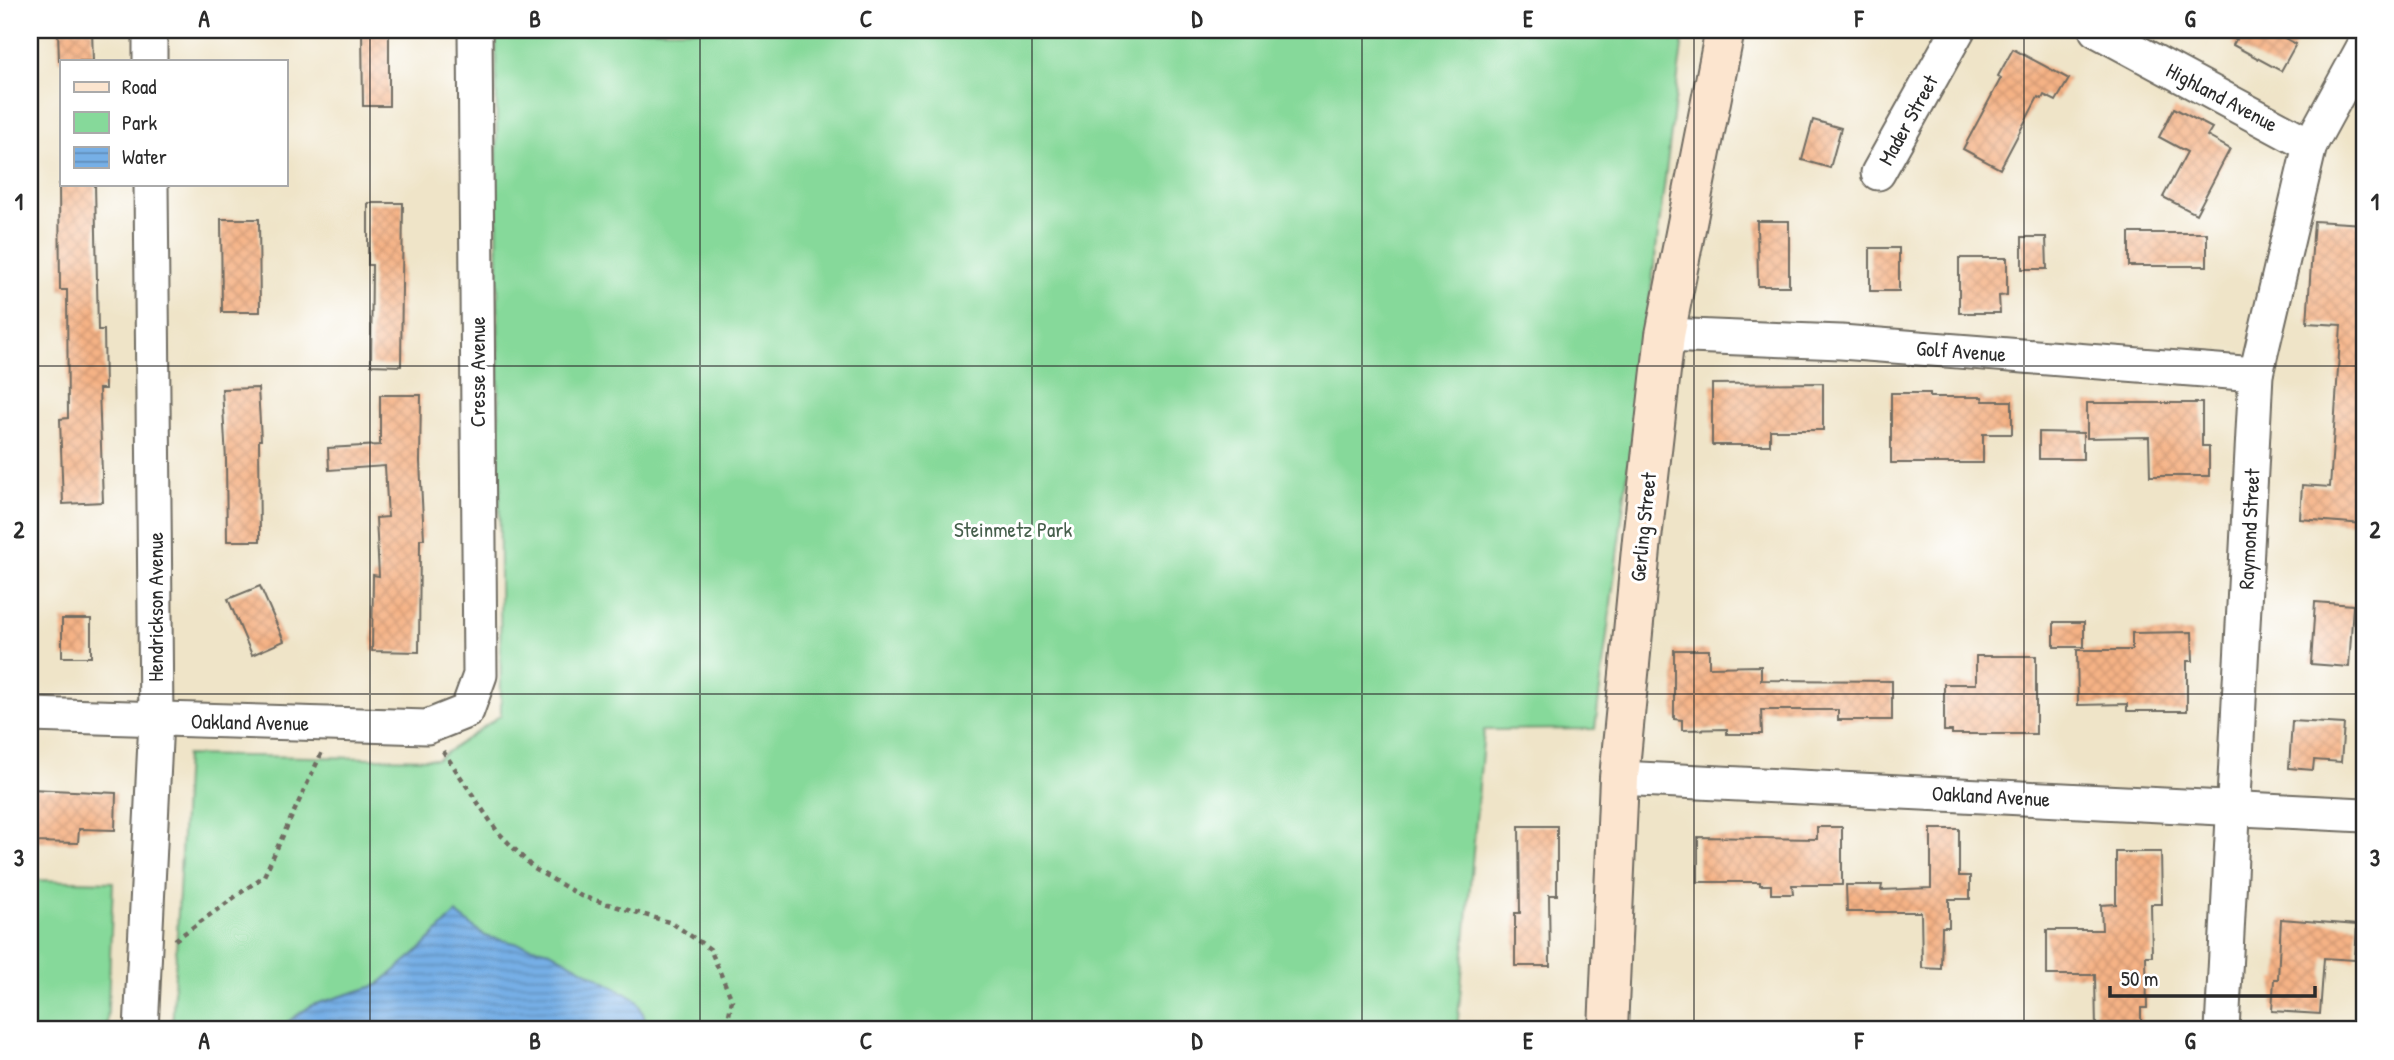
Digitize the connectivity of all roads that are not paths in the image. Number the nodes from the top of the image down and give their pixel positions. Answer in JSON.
{"nodes":[{"id":1,"x":150,"y":30,"type":"edge"},
{"id":2,"x":475,"y":30,"type":"edge"},
{"id":3,"x":1725,"y":30,"type":"edge"},
{"id":4,"x":1958,"y":30,"type":"edge"},
{"id":5,"x":2096,"y":30,"type":"edge"},
{"id":6,"x":2364,"y":46,"type":"edge"},
{"id":7,"x":150,"y":60,"type":"edge"},
{"id":8,"x":2310,"y":145,"type":"junction"},
{"id":9,"x":1878,"y":173,"type":"dead end"},
{"id":10,"x":151,"y":186,"type":"edge"},
{"id":11,"x":1665,"y":335,"type":"junction"},
{"id":12,"x":2256,"y":374,"type":"junction"},
{"id":13,"x":467,"y":711,"type":"joint"},
{"id":14,"x":30,"y":715,"type":"edge"},
{"id":15,"x":156,"y":720,"type":"junction"},
{"id":16,"x":1619,"y":778,"type":"junction"},
{"id":17,"x":2235,"y":808,"type":"junction"},
{"id":18,"x":2364,"y":816,"type":"edge"},
{"id":19,"x":141,"y":1030,"type":"edge"},
{"id":20,"x":1608,"y":1030,"type":"edge"},
{"id":21,"x":2222,"y":1030,"type":"edge"}],
"edges":[{"from":1,"to":7,"type":"street"},
{"from":2,"to":13,"type":"street","name":"Cresse Avenue"},
{"from":3,"to":11,"type":"street","name":"Gerling Street"},
{"from":4,"to":9,"type":"street","name":"Mader Street"},
{"from":5,"to":8,"type":"street","name":"Highland Avenue"},
{"from":6,"to":8,"type":"street","name":"Raymond Street"},
{"from":8,"to":12,"type":"street","name":"Raymond Street"},
{"from":10,"to":15,"type":"street","name":"Hendrickson Avenue"},
{"from":11,"to":12,"type":"street","name":"Golf Avenue"},
{"from":11,"to":16,"type":"street","name":"Gerling Street"},
{"from":12,"to":17,"type":"street","name":"Raymond Street"},
{"from":13,"to":15,"type":"street","name":"Oakland Avenue"},
{"from":14,"to":15,"type":"street","name":"Oakland Avenue"},
{"from":15,"to":19,"type":"street","name":"Hendrickson Avenue"},
{"from":16,"to":17,"type":"street","name":"Oakland Avenue"},
{"from":16,"to":20,"type":"street","name":"Gerling Street"},
{"from":17,"to":18,"type":"street","name":"Oakland Avenue"},
{"from":17,"to":21,"type":"street","name":"Raymond Street"}]}
